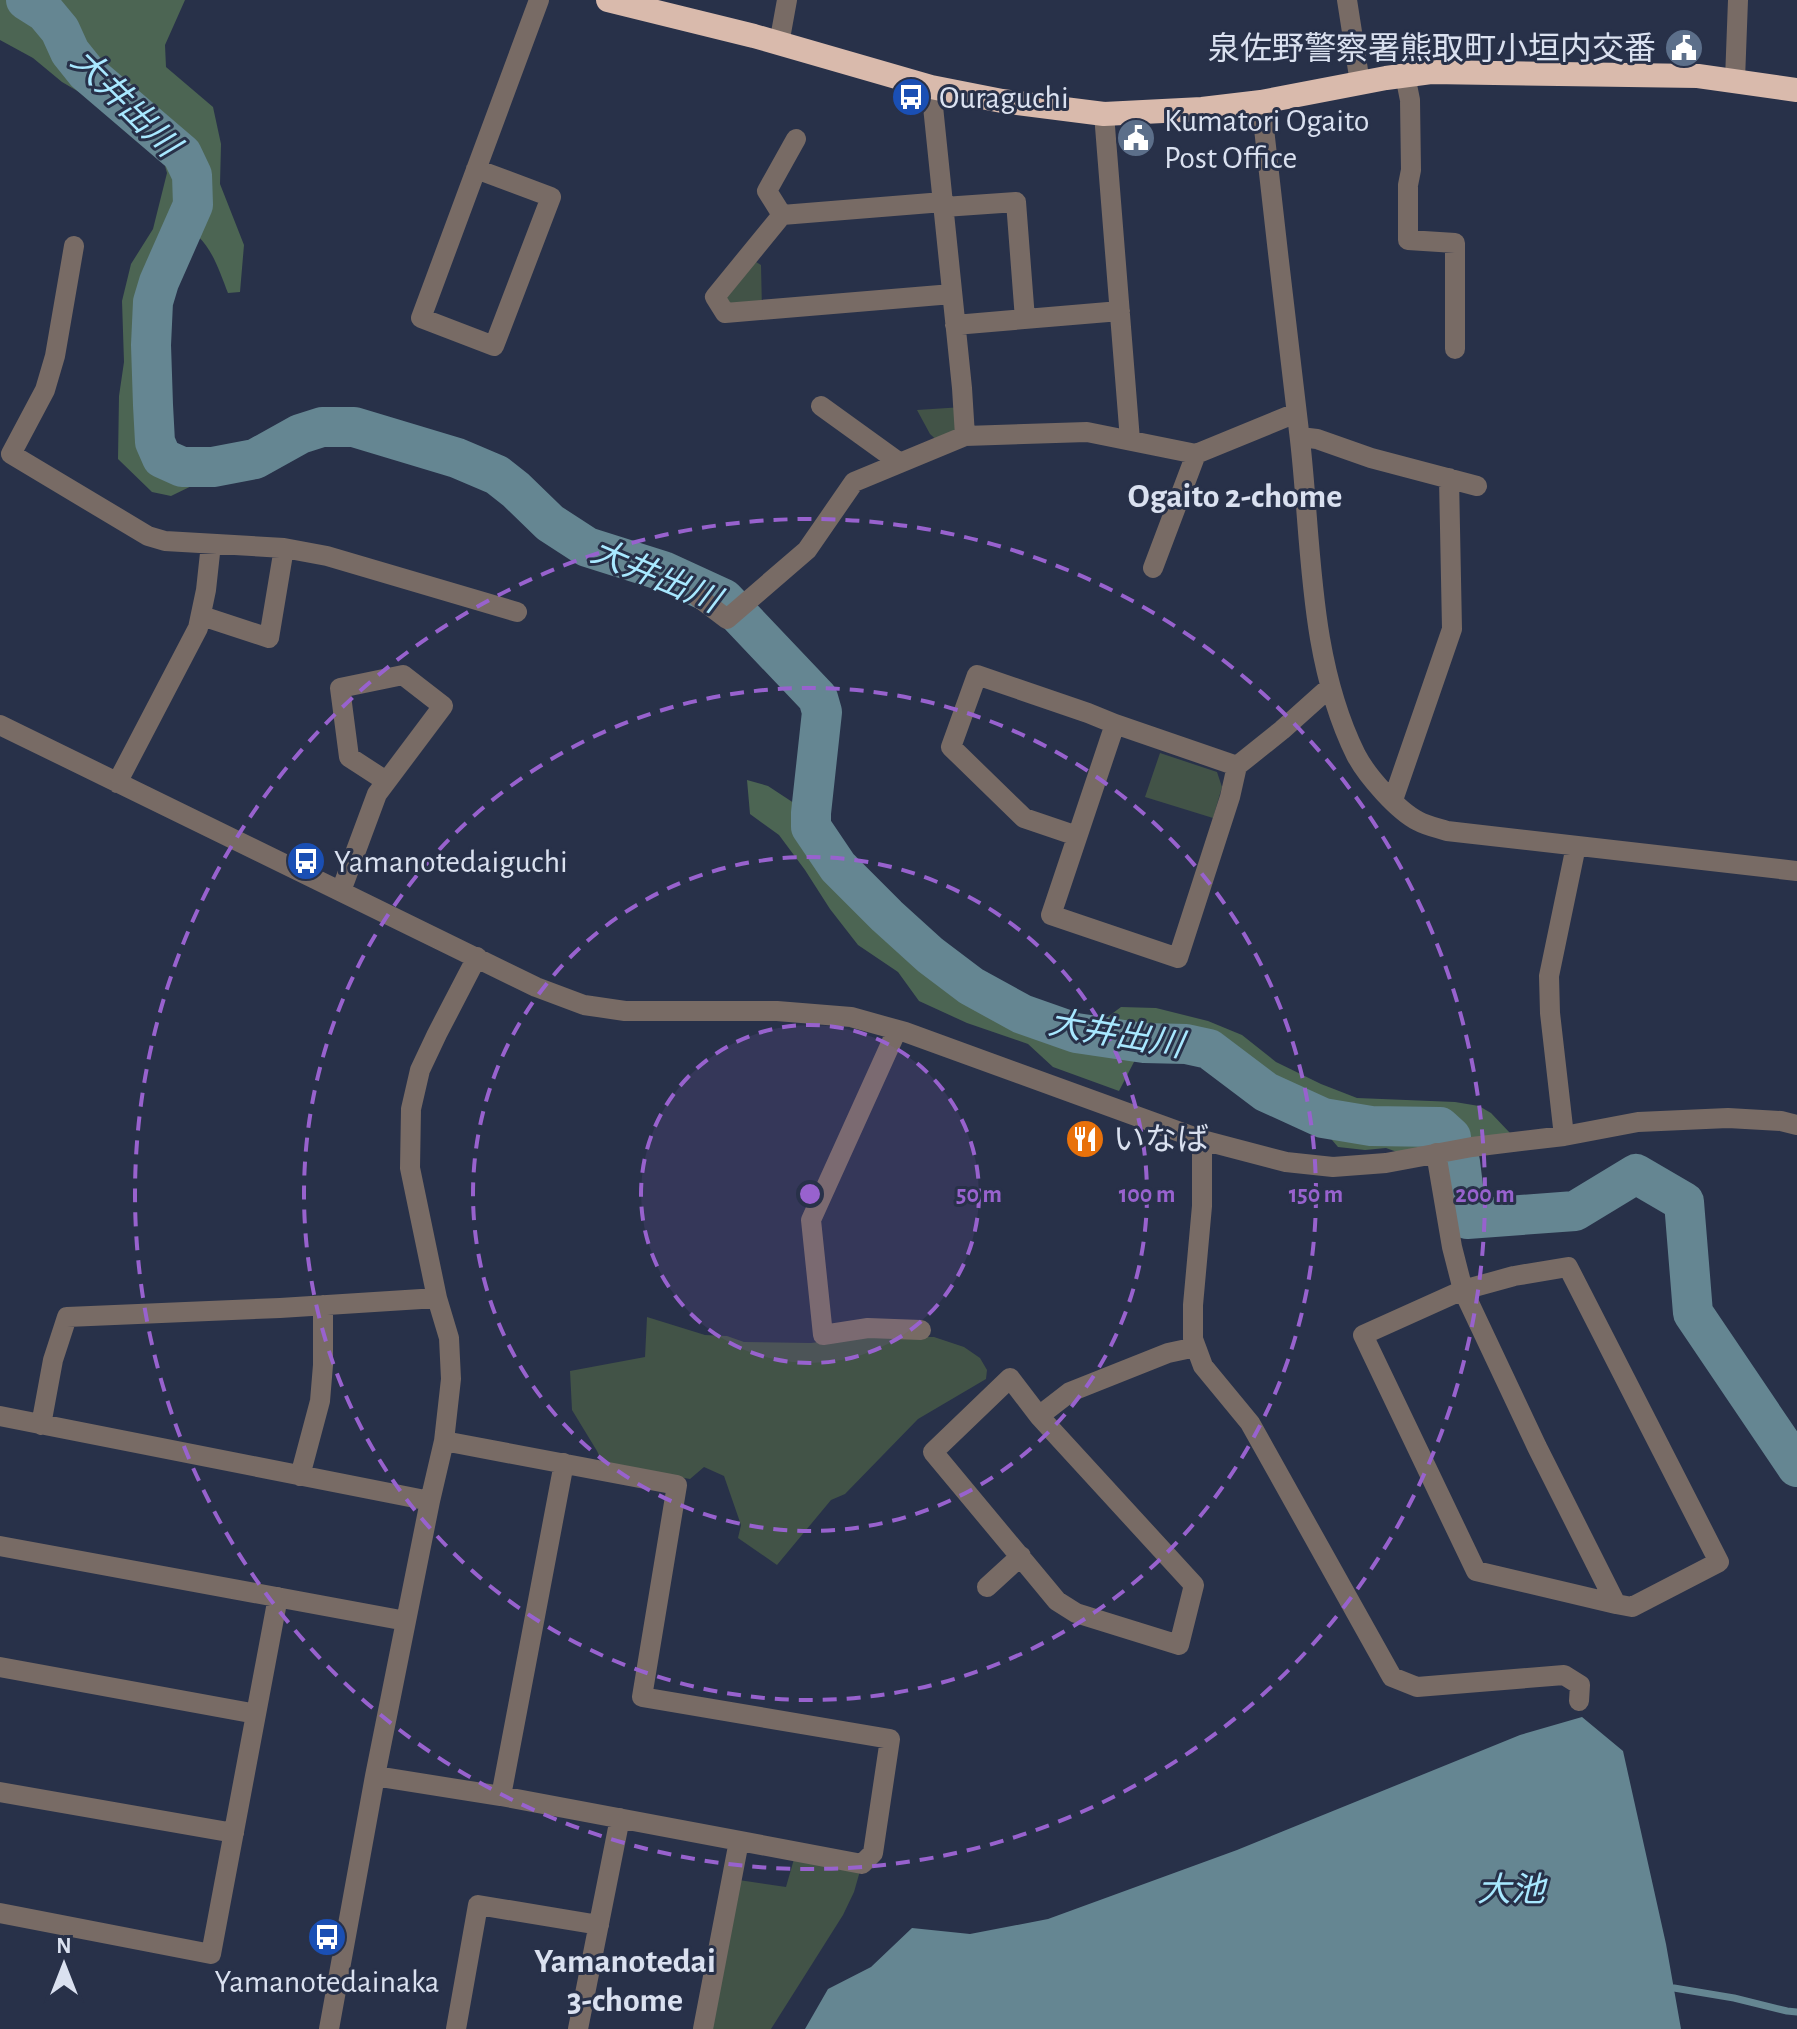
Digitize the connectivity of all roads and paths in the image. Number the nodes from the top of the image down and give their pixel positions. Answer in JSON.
{"nodes":[{"id":1,"x":539,"y":0,"type":"edge"},
{"id":2,"x":608,"y":0,"type":"edge"},
{"id":3,"x":787,"y":0,"type":"edge"},
{"id":4,"x":1347,"y":0,"type":"edge"},
{"id":5,"x":1738,"y":0,"type":"edge"},
{"id":6,"x":779,"y":44,"type":"junction"},
{"id":7,"x":1405,"y":75,"type":"junction"},
{"id":8,"x":1735,"y":80,"type":"junction"},
{"id":9,"x":1360,"y":83,"type":"junction"},
{"id":10,"x":931,"y":87,"type":"junction"},
{"id":11,"x":1797,"y":90,"type":"edge"},
{"id":12,"x":1261,"y":102,"type":"junction"},
{"id":13,"x":1104,"y":114,"type":"junction"},
{"id":14,"x":796,"y":139,"type":"dead end"},
{"id":15,"x":476,"y":169,"type":"junction"},
{"id":16,"x":944,"y":204,"type":"junction"},
{"id":17,"x":782,"y":215,"type":"junction"},
{"id":18,"x":74,"y":246,"type":"dead end"},
{"id":19,"x":952,"y":294,"type":"junction"},
{"id":20,"x":1120,"y":311,"type":"junction"},
{"id":21,"x":1025,"y":319,"type":"junction"},
{"id":22,"x":955,"y":325,"type":"junction"},
{"id":23,"x":1455,"y":349,"type":"dead end"},
{"id":24,"x":821,"y":406,"type":"dead end"},
{"id":25,"x":1296,"y":413,"type":"junction"},
{"id":26,"x":965,"y":436,"type":"junction"},
{"id":27,"x":1300,"y":437,"type":"junction"},
{"id":28,"x":1130,"y":440,"type":"junction"},
{"id":29,"x":1196,"y":454,"type":"junction"},
{"id":30,"x":900,"y":463,"type":"junction"},
{"id":31,"x":1449,"y":478,"type":"junction"},
{"id":32,"x":1477,"y":486,"type":"dead end"},
{"id":33,"x":211,"y":544,"type":"junction"},
{"id":34,"x":284,"y":548,"type":"junction"},
{"id":35,"x":1153,"y":568,"type":"dead end"},
{"id":36,"x":698,"y":597,"type":"dead end"},
{"id":37,"x":517,"y":612,"type":"dead end"},
{"id":38,"x":202,"y":616,"type":"junction"},
{"id":39,"x":1330,"y":687,"type":"junction"},
{"id":40,"x":1115,"y":724,"type":"junction"},
{"id":41,"x":0,"y":725,"type":"edge"},
{"id":42,"x":1237,"y":766,"type":"junction"},
{"id":43,"x":386,"y":781,"type":"junction"},
{"id":44,"x":117,"y":783,"type":"junction"},
{"id":45,"x":1393,"y":800,"type":"junction"},
{"id":46,"x":1077,"y":836,"type":"junction"},
{"id":47,"x":1576,"y":846,"type":"junction"},
{"id":48,"x":1797,"y":871,"type":"edge"},
{"id":49,"x":341,"y":891,"type":"junction"},
{"id":50,"x":477,"y":957,"type":"junction"},
{"id":51,"x":897,"y":1030,"type":"junction"},
{"id":52,"x":1797,"y":1125,"type":"edge"},
{"id":53,"x":1564,"y":1136,"type":"junction"},
{"id":54,"x":1202,"y":1140,"type":"junction"},
{"id":55,"x":1436,"y":1153,"type":"junction"},
{"id":56,"x":1463,"y":1290,"type":"junction"},
{"id":57,"x":437,"y":1298,"type":"junction"},
{"id":58,"x":323,"y":1305,"type":"junction"},
{"id":59,"x":921,"y":1330,"type":"dead end"},
{"id":60,"x":1196,"y":1347,"type":"junction"},
{"id":61,"x":0,"y":1416,"type":"edge"},
{"id":62,"x":1039,"y":1416,"type":"junction"},
{"id":63,"x":41,"y":1425,"type":"junction"},
{"id":64,"x":444,"y":1441,"type":"junction"},
{"id":65,"x":564,"y":1463,"type":"junction"},
{"id":66,"x":300,"y":1476,"type":"junction"},
{"id":67,"x":430,"y":1501,"type":"junction"},
{"id":68,"x":0,"y":1546,"type":"edge"},
{"id":69,"x":1021,"y":1556,"type":"junction"},
{"id":70,"x":987,"y":1587,"type":"dead end"},
{"id":71,"x":278,"y":1597,"type":"junction"},
{"id":72,"x":1616,"y":1604,"type":"junction"},
{"id":73,"x":406,"y":1621,"type":"junction"},
{"id":74,"x":0,"y":1667,"type":"edge"},
{"id":75,"x":1579,"y":1701,"type":"dead end"},
{"id":76,"x":256,"y":1714,"type":"junction"},
{"id":77,"x":375,"y":1776,"type":"junction"},
{"id":78,"x":0,"y":1792,"type":"edge"},
{"id":79,"x":501,"y":1796,"type":"junction"},
{"id":80,"x":620,"y":1818,"type":"junction"},
{"id":81,"x":234,"y":1833,"type":"junction"},
{"id":82,"x":739,"y":1841,"type":"junction"},
{"id":83,"x":0,"y":1913,"type":"edge"},
{"id":84,"x":599,"y":1925,"type":"junction"},
{"id":85,"x":329,"y":2029,"type":"edge"},
{"id":86,"x":456,"y":2029,"type":"edge"},
{"id":87,"x":578,"y":2029,"type":"edge"},
{"id":88,"x":703,"y":2029,"type":"edge"}],
"edges":[{"from":1,"to":15,"type":"street"},
{"from":2,"to":6,"type":"highway"},
{"from":3,"to":6,"type":"street"},
{"from":4,"to":9,"type":"street"},
{"from":5,"to":8,"type":"street"},
{"from":6,"to":10,"type":"highway"},
{"from":7,"to":8,"type":"highway"},
{"from":7,"to":9,"type":"highway"},
{"from":7,"to":23,"type":"street"},
{"from":8,"to":11,"type":"highway"},
{"from":9,"to":12,"type":"highway"},
{"from":10,"to":13,"type":"highway"},
{"from":10,"to":16,"type":"street"},
{"from":12,"to":13,"type":"highway"},
{"from":12,"to":25,"type":"street"},
{"from":13,"to":20,"type":"street"},
{"from":14,"to":17,"type":"street"},
{"from":15,"to":15,"type":"street"},
{"from":16,"to":17,"type":"street"},
{"from":16,"to":19,"type":"street"},
{"from":16,"to":21,"type":"street"},
{"from":17,"to":19,"type":"street"},
{"from":18,"to":33,"type":"street"},
{"from":19,"to":22,"type":"street"},
{"from":20,"to":21,"type":"street"},
{"from":20,"to":28,"type":"street"},
{"from":21,"to":22,"type":"street"},
{"from":22,"to":26,"type":"street"},
{"from":24,"to":30,"type":"street"},
{"from":25,"to":27,"type":"street"},
{"from":25,"to":29,"type":"street"},
{"from":26,"to":28,"type":"street"},
{"from":26,"to":30,"type":"street"},
{"from":27,"to":31,"type":"street"},
{"from":27,"to":39,"type":"street"},
{"from":28,"to":29,"type":"street"},
{"from":29,"to":35,"type":"street"},
{"from":30,"to":36,"type":"street"},
{"from":31,"to":32,"type":"street"},
{"from":31,"to":45,"type":"street"},
{"from":33,"to":34,"type":"street"},
{"from":33,"to":38,"type":"street"},
{"from":34,"to":37,"type":"street"},
{"from":34,"to":38,"type":"street"},
{"from":38,"to":44,"type":"street"},
{"from":39,"to":42,"type":"street"},
{"from":39,"to":45,"type":"street"},
{"from":40,"to":42,"type":"street"},
{"from":40,"to":46,"type":"street"},
{"from":40,"to":46,"type":"street"},
{"from":41,"to":44,"type":"street"},
{"from":42,"to":46,"type":"street"},
{"from":43,"to":43,"type":"street"},
{"from":43,"to":49,"type":"street"},
{"from":44,"to":49,"type":"street"},
{"from":45,"to":47,"type":"street"},
{"from":47,"to":48,"type":"street"},
{"from":47,"to":53,"type":"street"},
{"from":49,"to":50,"type":"street"},
{"from":50,"to":51,"type":"street"},
{"from":50,"to":57,"type":"street"},
{"from":51,"to":54,"type":"street"},
{"from":51,"to":59,"type":"street"},
{"from":52,"to":53,"type":"street"},
{"from":53,"to":55,"type":"street"},
{"from":54,"to":55,"type":"street"},
{"from":54,"to":60,"type":"street"},
{"from":55,"to":56,"type":"street"},
{"from":56,"to":72,"type":"street"},
{"from":56,"to":72,"type":"street"},
{"from":56,"to":72,"type":"street"},
{"from":57,"to":58,"type":"street"},
{"from":57,"to":64,"type":"street"},
{"from":58,"to":63,"type":"street"},
{"from":58,"to":66,"type":"street"},
{"from":60,"to":62,"type":"street"},
{"from":60,"to":75,"type":"street"},
{"from":61,"to":63,"type":"street"},
{"from":62,"to":69,"type":"street"},
{"from":62,"to":69,"type":"street"},
{"from":63,"to":66,"type":"street"},
{"from":64,"to":65,"type":"street"},
{"from":64,"to":67,"type":"street"},
{"from":65,"to":79,"type":"street"},
{"from":65,"to":82,"type":"street"},
{"from":66,"to":67,"type":"street"},
{"from":67,"to":73,"type":"street"},
{"from":68,"to":71,"type":"street"},
{"from":69,"to":70,"type":"street"},
{"from":71,"to":73,"type":"street"},
{"from":71,"to":76,"type":"street"},
{"from":73,"to":77,"type":"street"},
{"from":74,"to":76,"type":"street"},
{"from":76,"to":81,"type":"street"},
{"from":77,"to":79,"type":"street"},
{"from":77,"to":85,"type":"street"},
{"from":78,"to":81,"type":"street"},
{"from":79,"to":80,"type":"street"},
{"from":80,"to":82,"type":"street"},
{"from":80,"to":84,"type":"street"},
{"from":81,"to":83,"type":"street"},
{"from":82,"to":88,"type":"street"},
{"from":84,"to":86,"type":"street"},
{"from":84,"to":87,"type":"street"}]}
